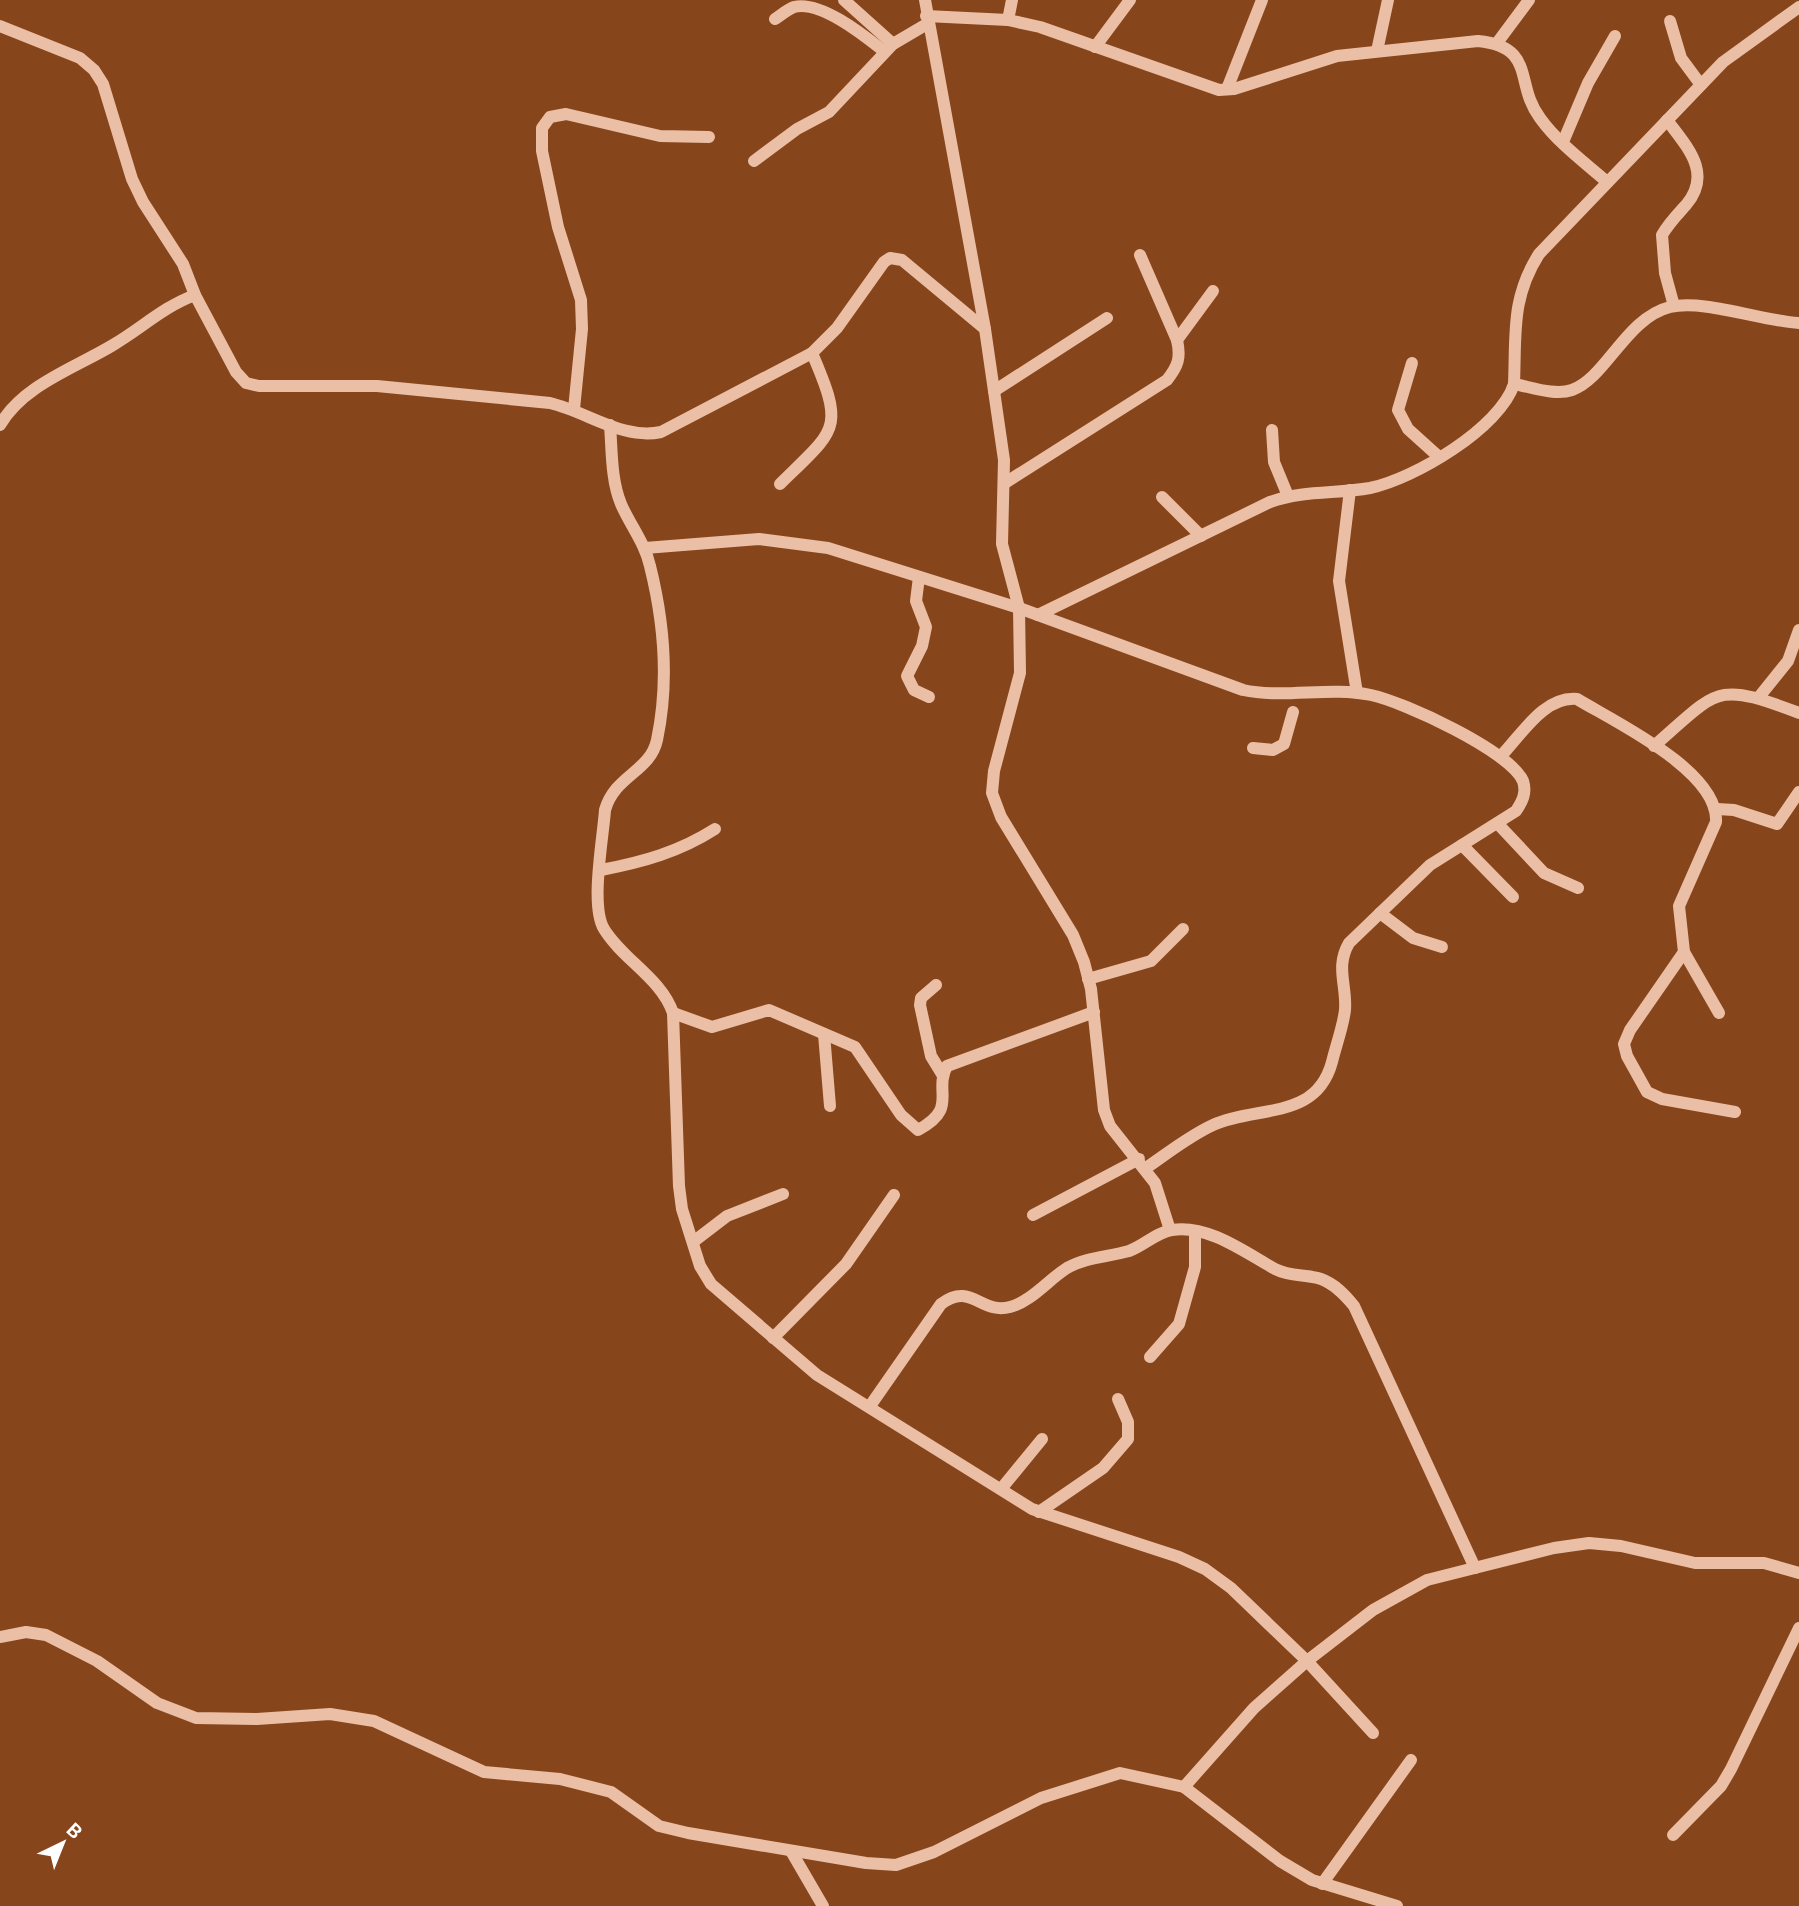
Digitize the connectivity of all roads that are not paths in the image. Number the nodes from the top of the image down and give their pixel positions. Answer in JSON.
{"nodes":[{"id":1,"x":844,"y":0,"type":"edge"},
{"id":2,"x":925,"y":0,"type":"edge"},
{"id":3,"x":1012,"y":0,"type":"edge"},
{"id":4,"x":1130,"y":0,"type":"edge"},
{"id":5,"x":1262,"y":0,"type":"edge"},
{"id":6,"x":1388,"y":0,"type":"edge"},
{"id":7,"x":1529,"y":0,"type":"edge"},
{"id":8,"x":1799,"y":7,"type":"edge"},
{"id":9,"x":775,"y":19,"type":"dead end"},
{"id":10,"x":926,"y":20,"type":"junction"},
{"id":11,"x":1009,"y":20,"type":"junction"},
{"id":12,"x":1670,"y":21,"type":"dead end"},
{"id":13,"x":0,"y":26,"type":"edge"},
{"id":14,"x":1615,"y":36,"type":"dead end"},
{"id":15,"x":1497,"y":43,"type":"junction"},
{"id":16,"x":1095,"y":47,"type":"junction"},
{"id":17,"x":889,"y":48,"type":"junction"},
{"id":18,"x":1377,"y":51,"type":"junction"},
{"id":19,"x":1701,"y":85,"type":"junction"},
{"id":20,"x":1227,"y":89,"type":"junction"},
{"id":21,"x":1667,"y":120,"type":"junction"},
{"id":22,"x":709,"y":137,"type":"dead end"},
{"id":23,"x":1563,"y":142,"type":"junction"},
{"id":24,"x":754,"y":161,"type":"dead end"},
{"id":25,"x":1606,"y":182,"type":"junction"},
{"id":26,"x":1140,"y":255,"type":"dead end"},
{"id":27,"x":1213,"y":291,"type":"dead end"},
{"id":28,"x":195,"y":295,"type":"junction"},
{"id":29,"x":1674,"y":306,"type":"junction"},
{"id":30,"x":1107,"y":318,"type":"dead end"},
{"id":31,"x":1799,"y":323,"type":"edge"},
{"id":32,"x":985,"y":329,"type":"junction"},
{"id":33,"x":1177,"y":340,"type":"junction"},
{"id":34,"x":812,"y":353,"type":"junction"},
{"id":35,"x":1412,"y":363,"type":"dead end"},
{"id":36,"x":1514,"y":384,"type":"junction"},
{"id":37,"x":994,"y":391,"type":"junction"},
{"id":38,"x":574,"y":409,"type":"junction"},
{"id":39,"x":0,"y":425,"type":"edge"},
{"id":40,"x":610,"y":425,"type":"junction"},
{"id":41,"x":1272,"y":430,"type":"dead end"},
{"id":42,"x":1438,"y":457,"type":"junction"},
{"id":43,"x":1005,"y":483,"type":"junction"},
{"id":44,"x":780,"y":484,"type":"dead end"},
{"id":45,"x":1350,"y":490,"type":"junction"},
{"id":46,"x":1288,"y":496,"type":"junction"},
{"id":47,"x":1162,"y":497,"type":"dead end"},
{"id":48,"x":1201,"y":536,"type":"junction"},
{"id":49,"x":645,"y":548,"type":"junction"},
{"id":50,"x":919,"y":577,"type":"junction"},
{"id":51,"x":1019,"y":608,"type":"junction"},
{"id":52,"x":1038,"y":615,"type":"junction"},
{"id":53,"x":1799,"y":630,"type":"edge"},
{"id":54,"x":1357,"y":693,"type":"junction"},
{"id":55,"x":929,"y":697,"type":"dead end"},
{"id":56,"x":1759,"y":697,"type":"junction"},
{"id":57,"x":1295,"y":703,"type":"junction"},
{"id":58,"x":1799,"y":713,"type":"edge"},
{"id":59,"x":1654,"y":746,"type":"junction"},
{"id":60,"x":1253,"y":748,"type":"dead end"},
{"id":61,"x":1502,"y":756,"type":"junction"},
{"id":62,"x":1799,"y":792,"type":"edge"},
{"id":63,"x":1717,"y":809,"type":"junction"},
{"id":64,"x":1498,"y":824,"type":"junction"},
{"id":65,"x":715,"y":829,"type":"dead end"},
{"id":66,"x":1462,"y":845,"type":"junction"},
{"id":67,"x":601,"y":870,"type":"junction"},
{"id":68,"x":1578,"y":888,"type":"dead end"},
{"id":69,"x":1513,"y":897,"type":"dead end"},
{"id":70,"x":1380,"y":913,"type":"junction"},
{"id":71,"x":1183,"y":929,"type":"dead end"},
{"id":72,"x":1442,"y":947,"type":"dead end"},
{"id":73,"x":1684,"y":952,"type":"junction"},
{"id":74,"x":1088,"y":979,"type":"junction"},
{"id":75,"x":936,"y":985,"type":"dead end"},
{"id":76,"x":1094,"y":1012,"type":"junction"},
{"id":77,"x":673,"y":1013,"type":"junction"},
{"id":78,"x":1719,"y":1013,"type":"dead end"},
{"id":79,"x":824,"y":1034,"type":"junction"},
{"id":80,"x":942,"y":1074,"type":"junction"},
{"id":81,"x":830,"y":1106,"type":"dead end"},
{"id":82,"x":1735,"y":1112,"type":"dead end"},
{"id":83,"x":1142,"y":1164,"type":"junction"},
{"id":84,"x":783,"y":1194,"type":"dead end"},
{"id":85,"x":894,"y":1195,"type":"dead end"},
{"id":86,"x":1032,"y":1215,"type":"dead end"},
{"id":87,"x":1170,"y":1230,"type":"junction"},
{"id":88,"x":1195,"y":1233,"type":"junction"},
{"id":89,"x":692,"y":1242,"type":"junction"},
{"id":90,"x":773,"y":1338,"type":"junction"},
{"id":91,"x":1150,"y":1357,"type":"dead end"},
{"id":92,"x":1118,"y":1399,"type":"dead end"},
{"id":93,"x":870,"y":1406,"type":"junction"},
{"id":94,"x":1042,"y":1439,"type":"dead end"},
{"id":95,"x":1001,"y":1489,"type":"junction"},
{"id":96,"x":1039,"y":1512,"type":"junction"},
{"id":97,"x":1475,"y":1568,"type":"junction"},
{"id":98,"x":1799,"y":1573,"type":"edge"},
{"id":99,"x":1799,"y":1628,"type":"edge"},
{"id":100,"x":0,"y":1637,"type":"edge"},
{"id":101,"x":1307,"y":1661,"type":"junction"},
{"id":102,"x":1373,"y":1733,"type":"dead end"},
{"id":103,"x":1410,"y":1760,"type":"dead end"},
{"id":104,"x":1184,"y":1787,"type":"junction"},
{"id":105,"x":1673,"y":1835,"type":"dead end"},
{"id":106,"x":791,"y":1851,"type":"junction"},
{"id":107,"x":1322,"y":1884,"type":"junction"},
{"id":108,"x":822,"y":1906,"type":"edge"},
{"id":109,"x":1397,"y":1906,"type":"edge"}],
"edges":[{"from":1,"to":17,"type":"street"},
{"from":2,"to":10,"type":"street"},
{"from":3,"to":11,"type":"street"},
{"from":4,"to":16,"type":"street"},
{"from":5,"to":20,"type":"street"},
{"from":6,"to":18,"type":"street"},
{"from":7,"to":15,"type":"street"},
{"from":8,"to":19,"type":"street"},
{"from":9,"to":17,"type":"street"},
{"from":10,"to":11,"type":"street"},
{"from":10,"to":17,"type":"street"},
{"from":10,"to":32,"type":"street"},
{"from":11,"to":16,"type":"street"},
{"from":12,"to":19,"type":"street"},
{"from":13,"to":28,"type":"street"},
{"from":14,"to":23,"type":"street"},
{"from":15,"to":18,"type":"street"},
{"from":15,"to":23,"type":"street"},
{"from":16,"to":20,"type":"street"},
{"from":17,"to":24,"type":"street"},
{"from":18,"to":20,"type":"street"},
{"from":19,"to":21,"type":"street"},
{"from":21,"to":25,"type":"street"},
{"from":21,"to":29,"type":"street"},
{"from":22,"to":38,"type":"street"},
{"from":23,"to":25,"type":"street"},
{"from":25,"to":36,"type":"street"},
{"from":26,"to":33,"type":"street"},
{"from":27,"to":33,"type":"street"},
{"from":28,"to":38,"type":"street"},
{"from":28,"to":39,"type":"street"},
{"from":29,"to":31,"type":"street"},
{"from":29,"to":36,"type":"street"},
{"from":30,"to":37,"type":"street"},
{"from":32,"to":34,"type":"street"},
{"from":32,"to":37,"type":"street"},
{"from":33,"to":43,"type":"street"},
{"from":34,"to":40,"type":"street"},
{"from":34,"to":44,"type":"street"},
{"from":35,"to":42,"type":"street"},
{"from":36,"to":42,"type":"street"},
{"from":37,"to":43,"type":"street"},
{"from":38,"to":40,"type":"street"},
{"from":40,"to":49,"type":"street"},
{"from":41,"to":46,"type":"street"},
{"from":42,"to":45,"type":"street"},
{"from":43,"to":51,"type":"street"},
{"from":45,"to":46,"type":"street"},
{"from":45,"to":54,"type":"street"},
{"from":46,"to":48,"type":"street"},
{"from":47,"to":48,"type":"street"},
{"from":48,"to":52,"type":"street"},
{"from":49,"to":50,"type":"street"},
{"from":49,"to":67,"type":"street"},
{"from":50,"to":51,"type":"street"},
{"from":50,"to":55,"type":"street"},
{"from":51,"to":52,"type":"street"},
{"from":51,"to":74,"type":"street"},
{"from":52,"to":57,"type":"street"},
{"from":53,"to":56,"type":"street"},
{"from":54,"to":57,"type":"street"},
{"from":54,"to":61,"type":"street"},
{"from":56,"to":58,"type":"street"},
{"from":56,"to":59,"type":"street"},
{"from":57,"to":60,"type":"street"},
{"from":59,"to":61,"type":"street"},
{"from":59,"to":63,"type":"street"},
{"from":61,"to":64,"type":"street"},
{"from":62,"to":63,"type":"street"},
{"from":63,"to":73,"type":"street"},
{"from":64,"to":66,"type":"street"},
{"from":64,"to":68,"type":"street"},
{"from":65,"to":67,"type":"street"},
{"from":66,"to":69,"type":"street"},
{"from":66,"to":70,"type":"street"},
{"from":67,"to":77,"type":"street"},
{"from":70,"to":72,"type":"street"},
{"from":70,"to":83,"type":"street"},
{"from":71,"to":74,"type":"street"},
{"from":73,"to":78,"type":"street"},
{"from":73,"to":82,"type":"street"},
{"from":74,"to":76,"type":"street"},
{"from":75,"to":80,"type":"street"},
{"from":76,"to":80,"type":"street"},
{"from":76,"to":83,"type":"street"},
{"from":77,"to":79,"type":"street"},
{"from":77,"to":89,"type":"street"},
{"from":79,"to":80,"type":"street"},
{"from":79,"to":81,"type":"street"},
{"from":83,"to":86,"type":"street"},
{"from":83,"to":87,"type":"street"},
{"from":84,"to":89,"type":"street"},
{"from":85,"to":90,"type":"street"},
{"from":87,"to":88,"type":"street"},
{"from":87,"to":93,"type":"street"},
{"from":88,"to":91,"type":"street"},
{"from":88,"to":97,"type":"street"},
{"from":89,"to":90,"type":"street"},
{"from":90,"to":93,"type":"street"},
{"from":92,"to":96,"type":"street"},
{"from":93,"to":95,"type":"street"},
{"from":94,"to":95,"type":"street"},
{"from":95,"to":96,"type":"street"},
{"from":96,"to":101,"type":"street"},
{"from":97,"to":98,"type":"street"},
{"from":97,"to":101,"type":"street"},
{"from":99,"to":105,"type":"street"},
{"from":100,"to":106,"type":"street"},
{"from":101,"to":102,"type":"street"},
{"from":101,"to":104,"type":"street"},
{"from":103,"to":107,"type":"street"},
{"from":104,"to":106,"type":"street"},
{"from":104,"to":107,"type":"street"},
{"from":106,"to":108,"type":"street"},
{"from":107,"to":109,"type":"street"}]}
